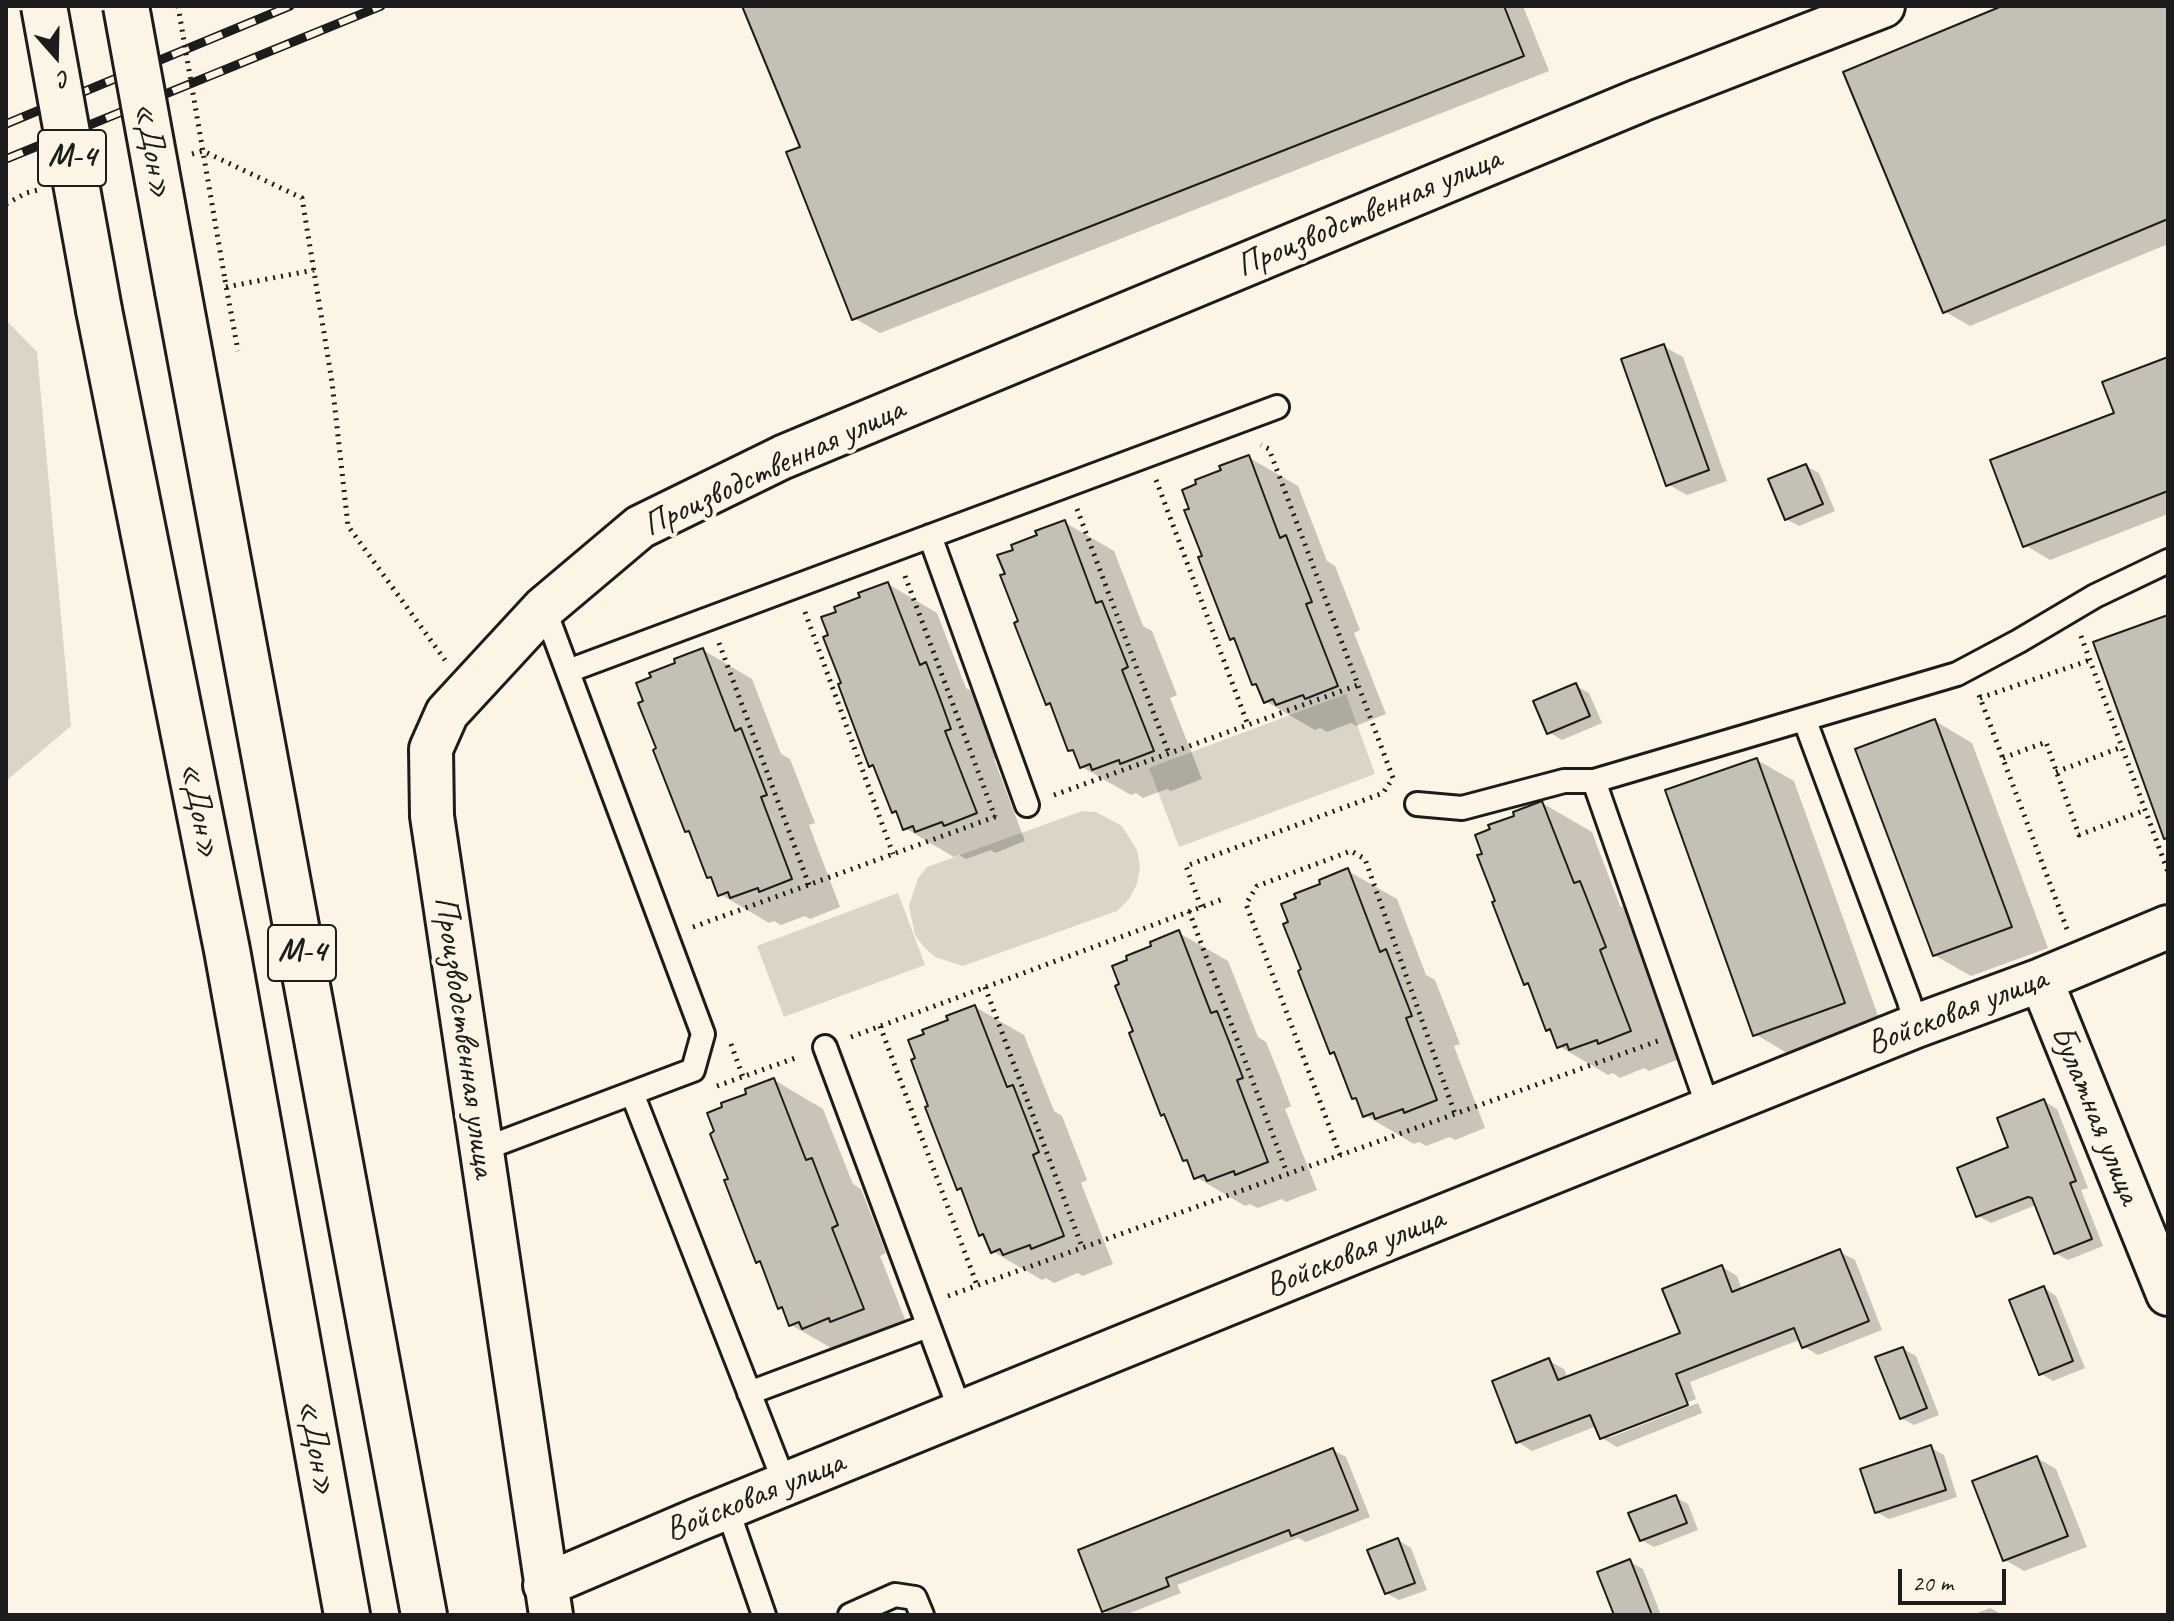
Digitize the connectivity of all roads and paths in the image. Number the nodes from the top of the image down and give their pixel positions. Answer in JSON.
{"nodes":[{"id":1,"x":44,"y":6,"type":"edge"},
{"id":2,"x":126,"y":6,"type":"edge"},
{"id":3,"x":178,"y":6,"type":"edge"},
{"id":4,"x":1883,"y":6,"type":"edge"},
{"id":5,"x":189,"y":155,"type":"dead end"},
{"id":6,"x":41,"y":189,"type":"dead end"},
{"id":7,"x":6,"y":204,"type":"edge"},
{"id":8,"x":314,"y":270,"type":"junction"},
{"id":9,"x":225,"y":284,"type":"junction"},
{"id":10,"x":238,"y":351,"type":"dead end"},
{"id":11,"x":1277,"y":407,"type":"dead end"},
{"id":12,"x":1155,"y":475,"type":"dead end"},
{"id":13,"x":1076,"y":504,"type":"dead end"},
{"id":14,"x":930,"y":536,"type":"junction"},
{"id":15,"x":2168,"y":561,"type":"edge"},
{"id":16,"x":902,"y":567,"type":"dead end"},
{"id":17,"x":802,"y":604,"type":"dead end"},
{"id":18,"x":544,"y":608,"type":"junction"},
{"id":19,"x":2071,"y":610,"type":"junction"},
{"id":20,"x":716,"y":635,"type":"dead end"},
{"id":21,"x":2090,"y":660,"type":"junction"},
{"id":22,"x":1969,"y":668,"type":"junction"},
{"id":23,"x":568,"y":671,"type":"junction"},
{"id":24,"x":467,"y":691,"type":"junction"},
{"id":25,"x":1980,"y":698,"type":"junction"},
{"id":26,"x":1805,"y":721,"type":"junction"},
{"id":27,"x":1248,"y":725,"type":"dead end"},
{"id":28,"x":2122,"y":747,"type":"junction"},
{"id":29,"x":1169,"y":754,"type":"dead end"},
{"id":30,"x":2003,"y":758,"type":"junction"},
{"id":31,"x":2056,"y":772,"type":"junction"},
{"id":32,"x":1594,"y":781,"type":"junction"},
{"id":33,"x":1417,"y":804,"type":"dead end"},
{"id":34,"x":1027,"y":805,"type":"dead end"},
{"id":35,"x":2145,"y":810,"type":"junction"},
{"id":36,"x":995,"y":817,"type":"dead end"},
{"id":37,"x":893,"y":854,"type":"dead end"},
{"id":38,"x":2168,"y":872,"type":"edge"},
{"id":39,"x":809,"y":885,"type":"dead end"},
{"id":40,"x":1223,"y":899,"type":"dead end"},
{"id":41,"x":1189,"y":911,"type":"junction"},
{"id":42,"x":2168,"y":927,"type":"edge"},
{"id":43,"x":2070,"y":938,"type":"dead end"},
{"id":44,"x":2041,"y":980,"type":"junction"},
{"id":45,"x":985,"y":987,"type":"junction"},
{"id":46,"x":880,"y":1026,"type":"junction"},
{"id":47,"x":1916,"y":1026,"type":"junction"},
{"id":48,"x":1681,"y":1032,"type":"junction"},
{"id":49,"x":825,"y":1047,"type":"junction"},
{"id":50,"x":714,"y":1088,"type":"dead end"},
{"id":51,"x":632,"y":1093,"type":"junction"},
{"id":52,"x":1709,"y":1110,"type":"junction"},
{"id":53,"x":1455,"y":1114,"type":"junction"},
{"id":54,"x":481,"y":1150,"type":"junction"},
{"id":55,"x":1340,"y":1155,"type":"junction"},
{"id":56,"x":1287,"y":1173,"type":"junction"},
{"id":57,"x":1082,"y":1247,"type":"junction"},
{"id":58,"x":977,"y":1285,"type":"junction"},
{"id":59,"x":2168,"y":1294,"type":"edge"},
{"id":60,"x":925,"y":1316,"type":"junction"},
{"id":61,"x":749,"y":1393,"type":"junction"},
{"id":62,"x":961,"y":1413,"type":"junction"},
{"id":63,"x":785,"y":1484,"type":"junction"},
{"id":64,"x":727,"y":1508,"type":"junction"},
{"id":65,"x":548,"y":1600,"type":"edge"},
{"id":66,"x":347,"y":1615,"type":"edge"},
{"id":67,"x":424,"y":1615,"type":"edge"},
{"id":68,"x":764,"y":1615,"type":"edge"},
{"id":69,"x":850,"y":1615,"type":"edge"},
{"id":70,"x":922,"y":1615,"type":"edge"}],
"edges":[{"from":1,"to":66,"type":"highway","name":"«Дон»","number":"М-4","bridge":true},
{"from":2,"to":67,"type":"highway","name":"«Дон»","number":"М-4","bridge":true},
{"from":3,"to":9,"type":"path","bridge":true},
{"from":4,"to":18,"type":"street","name":"Производственная улица"},
{"from":5,"to":8,"type":"path"},
{"from":6,"to":7,"type":"path"},
{"from":8,"to":9,"type":"path"},
{"from":8,"to":24,"type":"path"},
{"from":9,"to":10,"type":"path"},
{"from":11,"to":14,"type":"lane"},
{"from":12,"to":27,"type":"path"},
{"from":13,"to":29,"type":"path"},
{"from":14,"to":23,"type":"lane"},
{"from":14,"to":34,"type":"lane"},
{"from":15,"to":19,"type":"lane"},
{"from":16,"to":36,"type":"path"},
{"from":17,"to":37,"type":"path"},
{"from":18,"to":23,"type":"lane"},
{"from":18,"to":24,"type":"street","name":"Производственная улица"},
{"from":19,"to":21,"type":"path"},
{"from":19,"to":22,"type":"lane"},
{"from":20,"to":39,"type":"path"},
{"from":21,"to":25,"type":"path"},
{"from":21,"to":28,"type":"path"},
{"from":22,"to":25,"type":"path"},
{"from":22,"to":26,"type":"lane"},
{"from":23,"to":51,"type":"lane"},
{"from":24,"to":54,"type":"street","name":"Производственная улица"},
{"from":25,"to":30,"type":"path"},
{"from":26,"to":32,"type":"lane"},
{"from":26,"to":47,"type":"lane"},
{"from":28,"to":31,"type":"path"},
{"from":28,"to":35,"type":"path"},
{"from":30,"to":31,"type":"path"},
{"from":30,"to":43,"type":"path"},
{"from":31,"to":35,"type":"path"},
{"from":32,"to":33,"type":"lane"},
{"from":32,"to":48,"type":"lane"},
{"from":35,"to":38,"type":"path"},
{"from":40,"to":41,"type":"path"},
{"from":41,"to":45,"type":"path"},
{"from":41,"to":56,"type":"path"},
{"from":42,"to":44,"type":"street","name":"Войсковая улица"},
{"from":44,"to":47,"type":"street","name":"Войсковая улица"},
{"from":44,"to":59,"type":"street","name":"Булатная улица"},
{"from":45,"to":46,"type":"path"},
{"from":45,"to":57,"type":"path"},
{"from":46,"to":49,"type":"path"},
{"from":46,"to":58,"type":"path"},
{"from":47,"to":52,"type":"street","name":"Войсковая улица"},
{"from":48,"to":52,"type":"lane"},
{"from":48,"to":53,"type":"path"},
{"from":49,"to":50,"type":"path"},
{"from":49,"to":60,"type":"lane"},
{"from":51,"to":54,"type":"lane"},
{"from":51,"to":61,"type":"lane"},
{"from":52,"to":62,"type":"street","name":"Войсковая улица"},
{"from":53,"to":55,"type":"path"},
{"from":53,"to":55,"type":"path"},
{"from":54,"to":65,"type":"street","name":"Производственная улица"},
{"from":55,"to":56,"type":"path"},
{"from":56,"to":57,"type":"path"},
{"from":57,"to":58,"type":"path"},
{"from":58,"to":60,"type":"path"},
{"from":60,"to":61,"type":"lane"},
{"from":60,"to":62,"type":"lane"},
{"from":61,"to":63,"type":"lane"},
{"from":62,"to":63,"type":"street","name":"Войсковая улица"},
{"from":63,"to":64,"type":"street","name":"Войсковая улица"},
{"from":64,"to":65,"type":"street","name":"Войсковая улица"},
{"from":64,"to":68,"type":"lane"},
{"from":69,"to":70,"type":"lane"}]}
